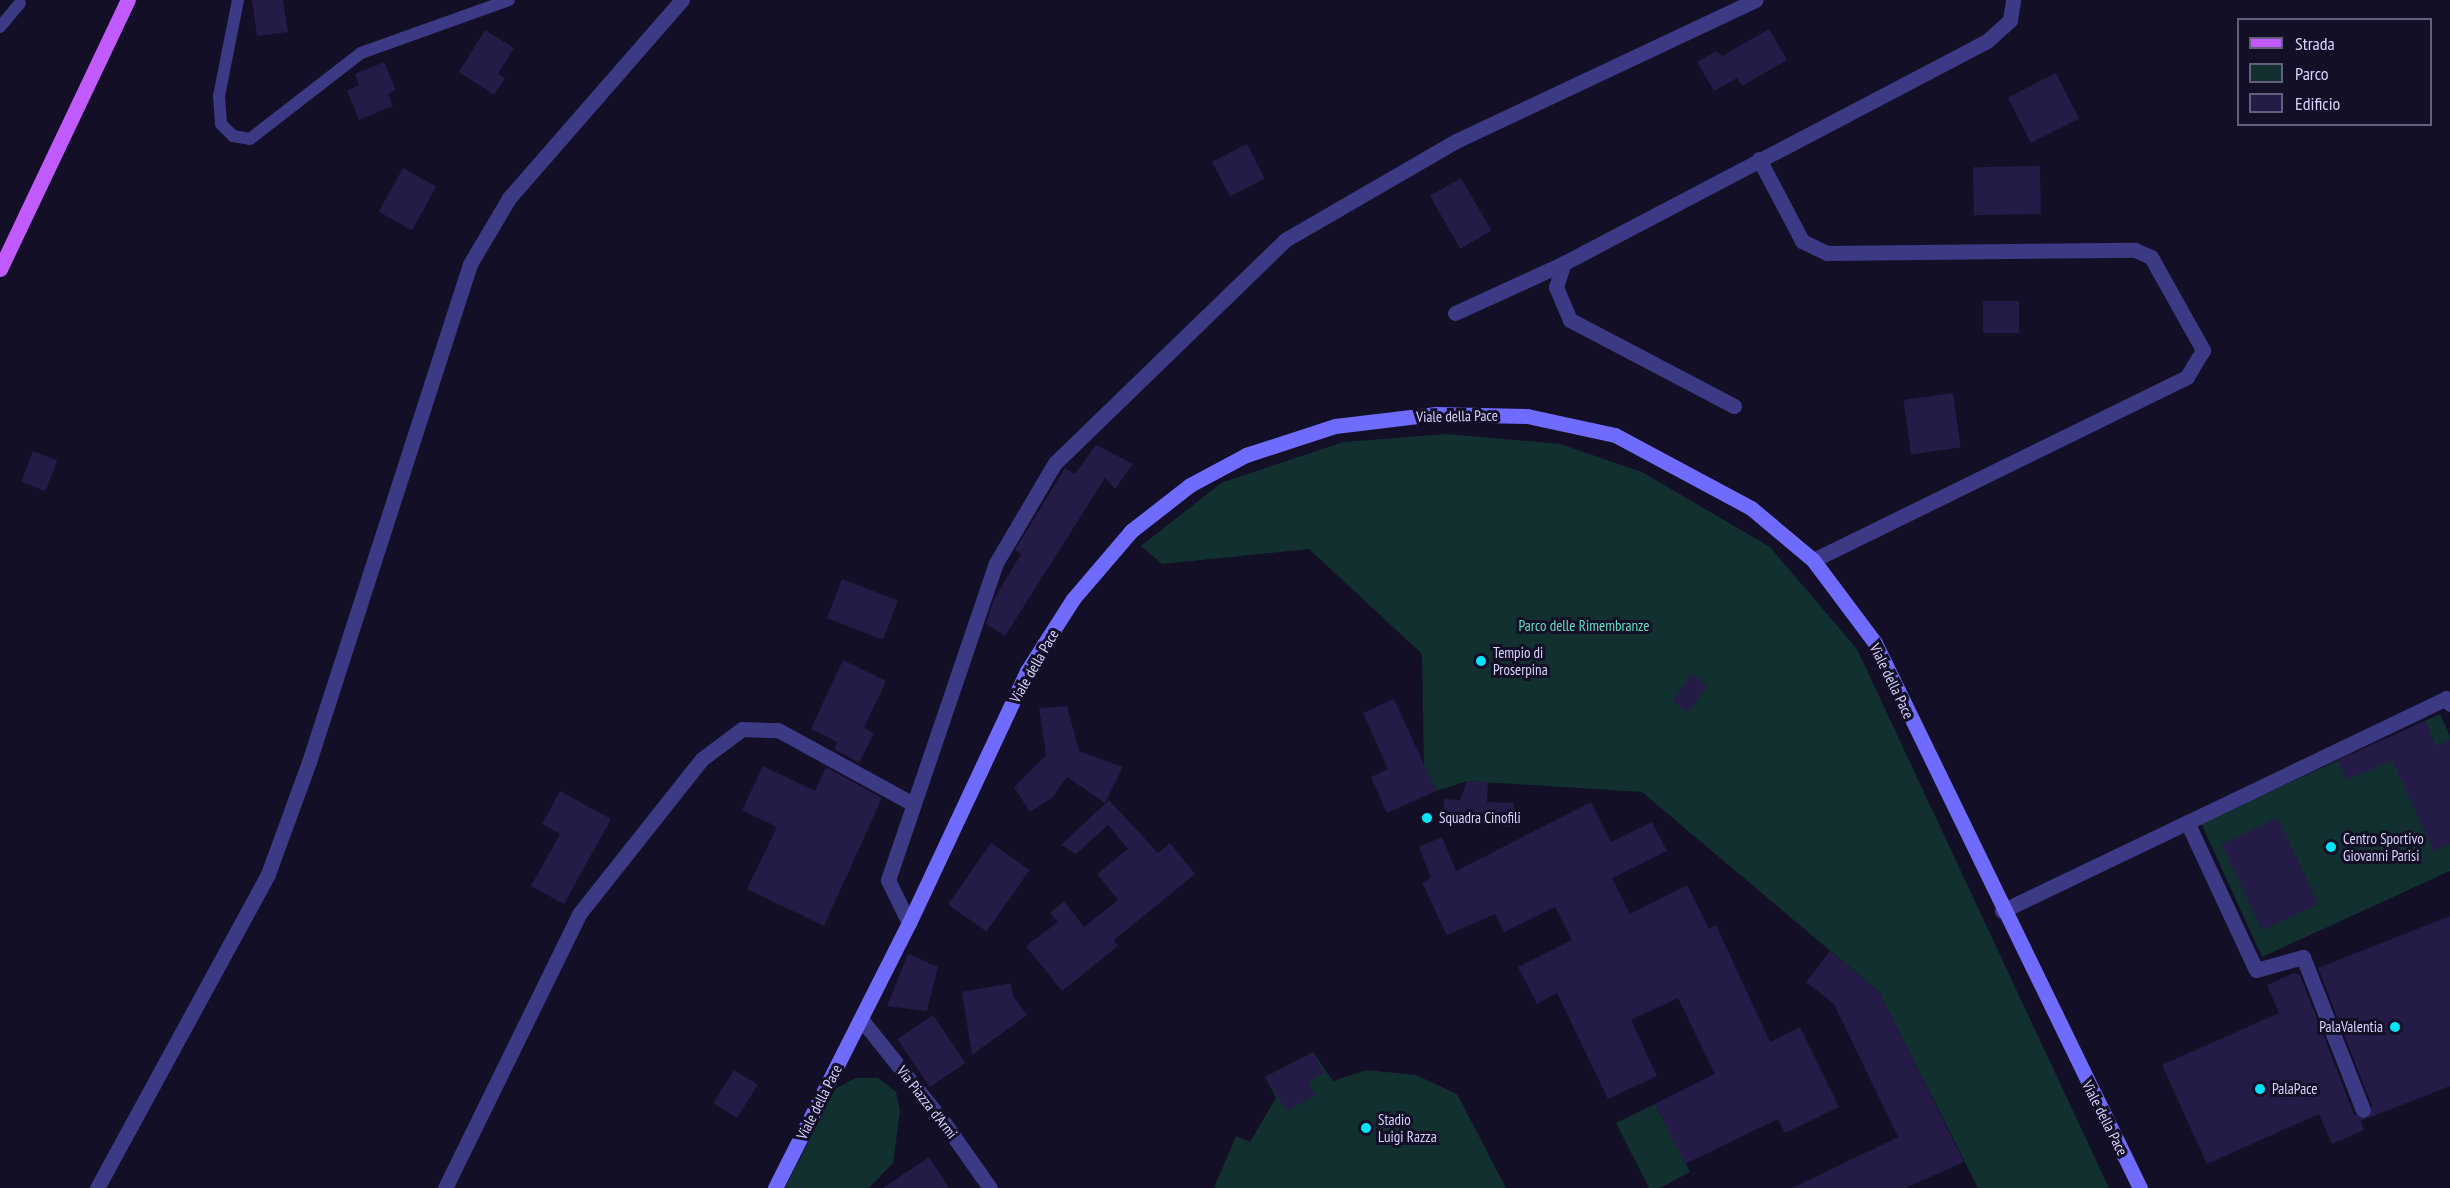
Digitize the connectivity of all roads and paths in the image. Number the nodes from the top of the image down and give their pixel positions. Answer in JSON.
{"nodes":[{"id":1,"x":129,"y":0,"type":"edge"},
{"id":2,"x":238,"y":0,"type":"edge"},
{"id":3,"x":509,"y":0,"type":"edge"},
{"id":4,"x":682,"y":0,"type":"edge"},
{"id":5,"x":1756,"y":0,"type":"edge"},
{"id":6,"x":2013,"y":0,"type":"edge"},
{"id":7,"x":20,"y":3,"type":"dead end"},
{"id":8,"x":0,"y":27,"type":"edge"},
{"id":9,"x":1758,"y":159,"type":"junction"},
{"id":10,"x":1564,"y":263,"type":"junction"},
{"id":11,"x":0,"y":269,"type":"edge"},
{"id":12,"x":1455,"y":313,"type":"dead end"},
{"id":13,"x":1734,"y":406,"type":"dead end"},
{"id":14,"x":1813,"y":560,"type":"junction"},
{"id":15,"x":2450,"y":704,"type":"edge"},
{"id":16,"x":913,"y":804,"type":"junction"},
{"id":17,"x":2187,"y":822,"type":"junction"},
{"id":18,"x":2002,"y":911,"type":"junction"},
{"id":19,"x":909,"y":923,"type":"junction"},
{"id":20,"x":861,"y":1019,"type":"junction"},
{"id":21,"x":2363,"y":1110,"type":"dead end"},
{"id":22,"x":97,"y":1188,"type":"edge"},
{"id":23,"x":445,"y":1188,"type":"edge"},
{"id":24,"x":775,"y":1188,"type":"edge"},
{"id":25,"x":990,"y":1188,"type":"edge"},
{"id":26,"x":2140,"y":1188,"type":"edge"}],
"edges":[{"from":1,"to":11,"type":"main road"},
{"from":2,"to":3,"type":"lane"},
{"from":4,"to":22,"type":"street"},
{"from":5,"to":16,"type":"street"},
{"from":6,"to":9,"type":"street"},
{"from":7,"to":8,"type":"lane"},
{"from":9,"to":10,"type":"street"},
{"from":9,"to":14,"type":"street"},
{"from":10,"to":12,"type":"street"},
{"from":10,"to":13,"type":"street"},
{"from":14,"to":18,"type":"main road","name":"Viale della Pace"},
{"from":14,"to":19,"type":"main road","name":"Viale della Pace"},
{"from":15,"to":17,"type":"street"},
{"from":16,"to":19,"type":"street"},
{"from":16,"to":23,"type":"street"},
{"from":17,"to":18,"type":"street"},
{"from":17,"to":21,"type":"street"},
{"from":18,"to":26,"type":"main road","name":"Viale della Pace"},
{"from":19,"to":20,"type":"main road","name":"Viale della Pace"},
{"from":20,"to":24,"type":"main road","name":"Viale della Pace"},
{"from":20,"to":25,"type":"street","name":"Via Piazza d'Armi"}]}
